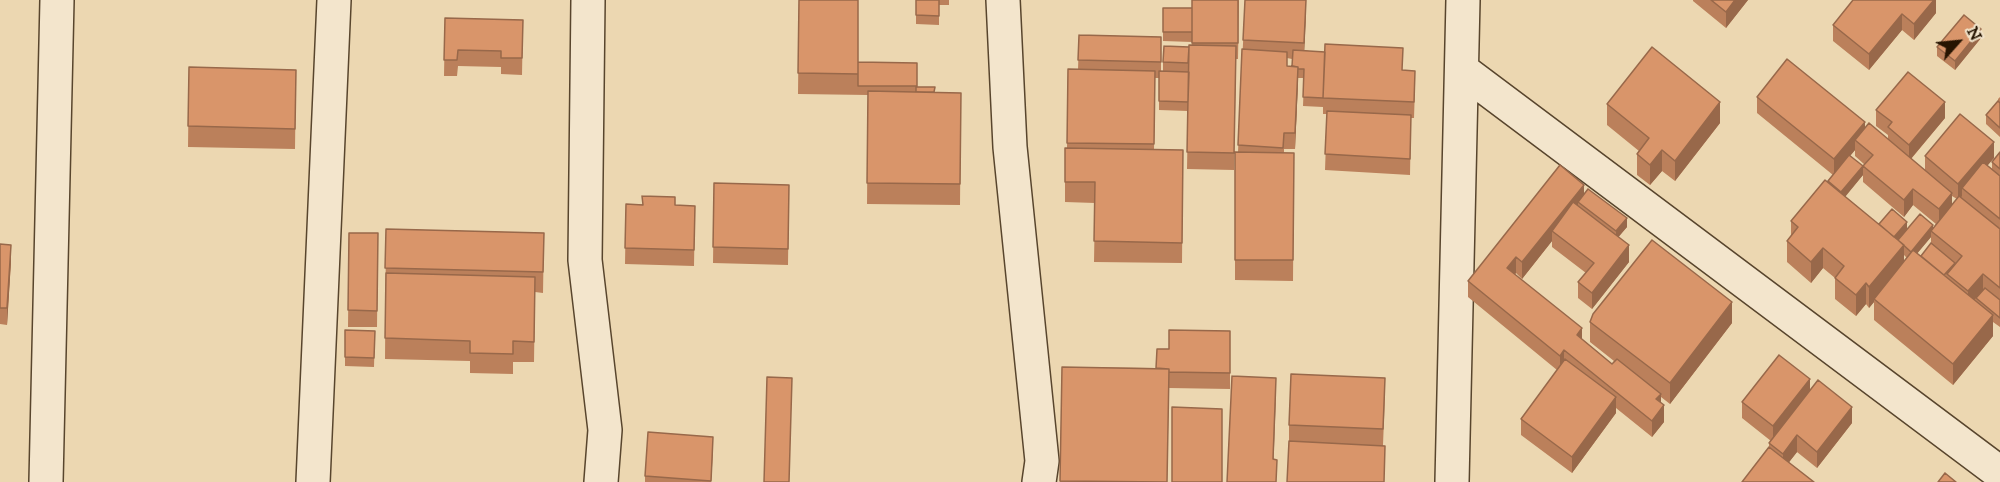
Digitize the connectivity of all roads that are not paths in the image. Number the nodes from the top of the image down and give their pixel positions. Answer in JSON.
{"nodes":[{"id":1,"x":57,"y":0,"type":"edge"},
{"id":2,"x":334,"y":0,"type":"edge"},
{"id":3,"x":588,"y":0,"type":"edge"},
{"id":4,"x":1003,"y":0,"type":"edge"},
{"id":5,"x":1463,"y":0,"type":"edge"},
{"id":6,"x":1462,"y":70,"type":"junction"},
{"id":7,"x":2000,"y":473,"type":"edge"},
{"id":8,"x":46,"y":482,"type":"edge"},
{"id":9,"x":313,"y":482,"type":"edge"},
{"id":10,"x":601,"y":482,"type":"edge"},
{"id":11,"x":1039,"y":482,"type":"edge"},
{"id":12,"x":1452,"y":482,"type":"edge"}],
"edges":[{"from":1,"to":8,"type":"street"},
{"from":2,"to":9,"type":"street"},
{"from":3,"to":10,"type":"street"},
{"from":4,"to":11,"type":"street"},
{"from":5,"to":6,"type":"street"},
{"from":6,"to":7,"type":"street"},
{"from":6,"to":12,"type":"street"}]}
